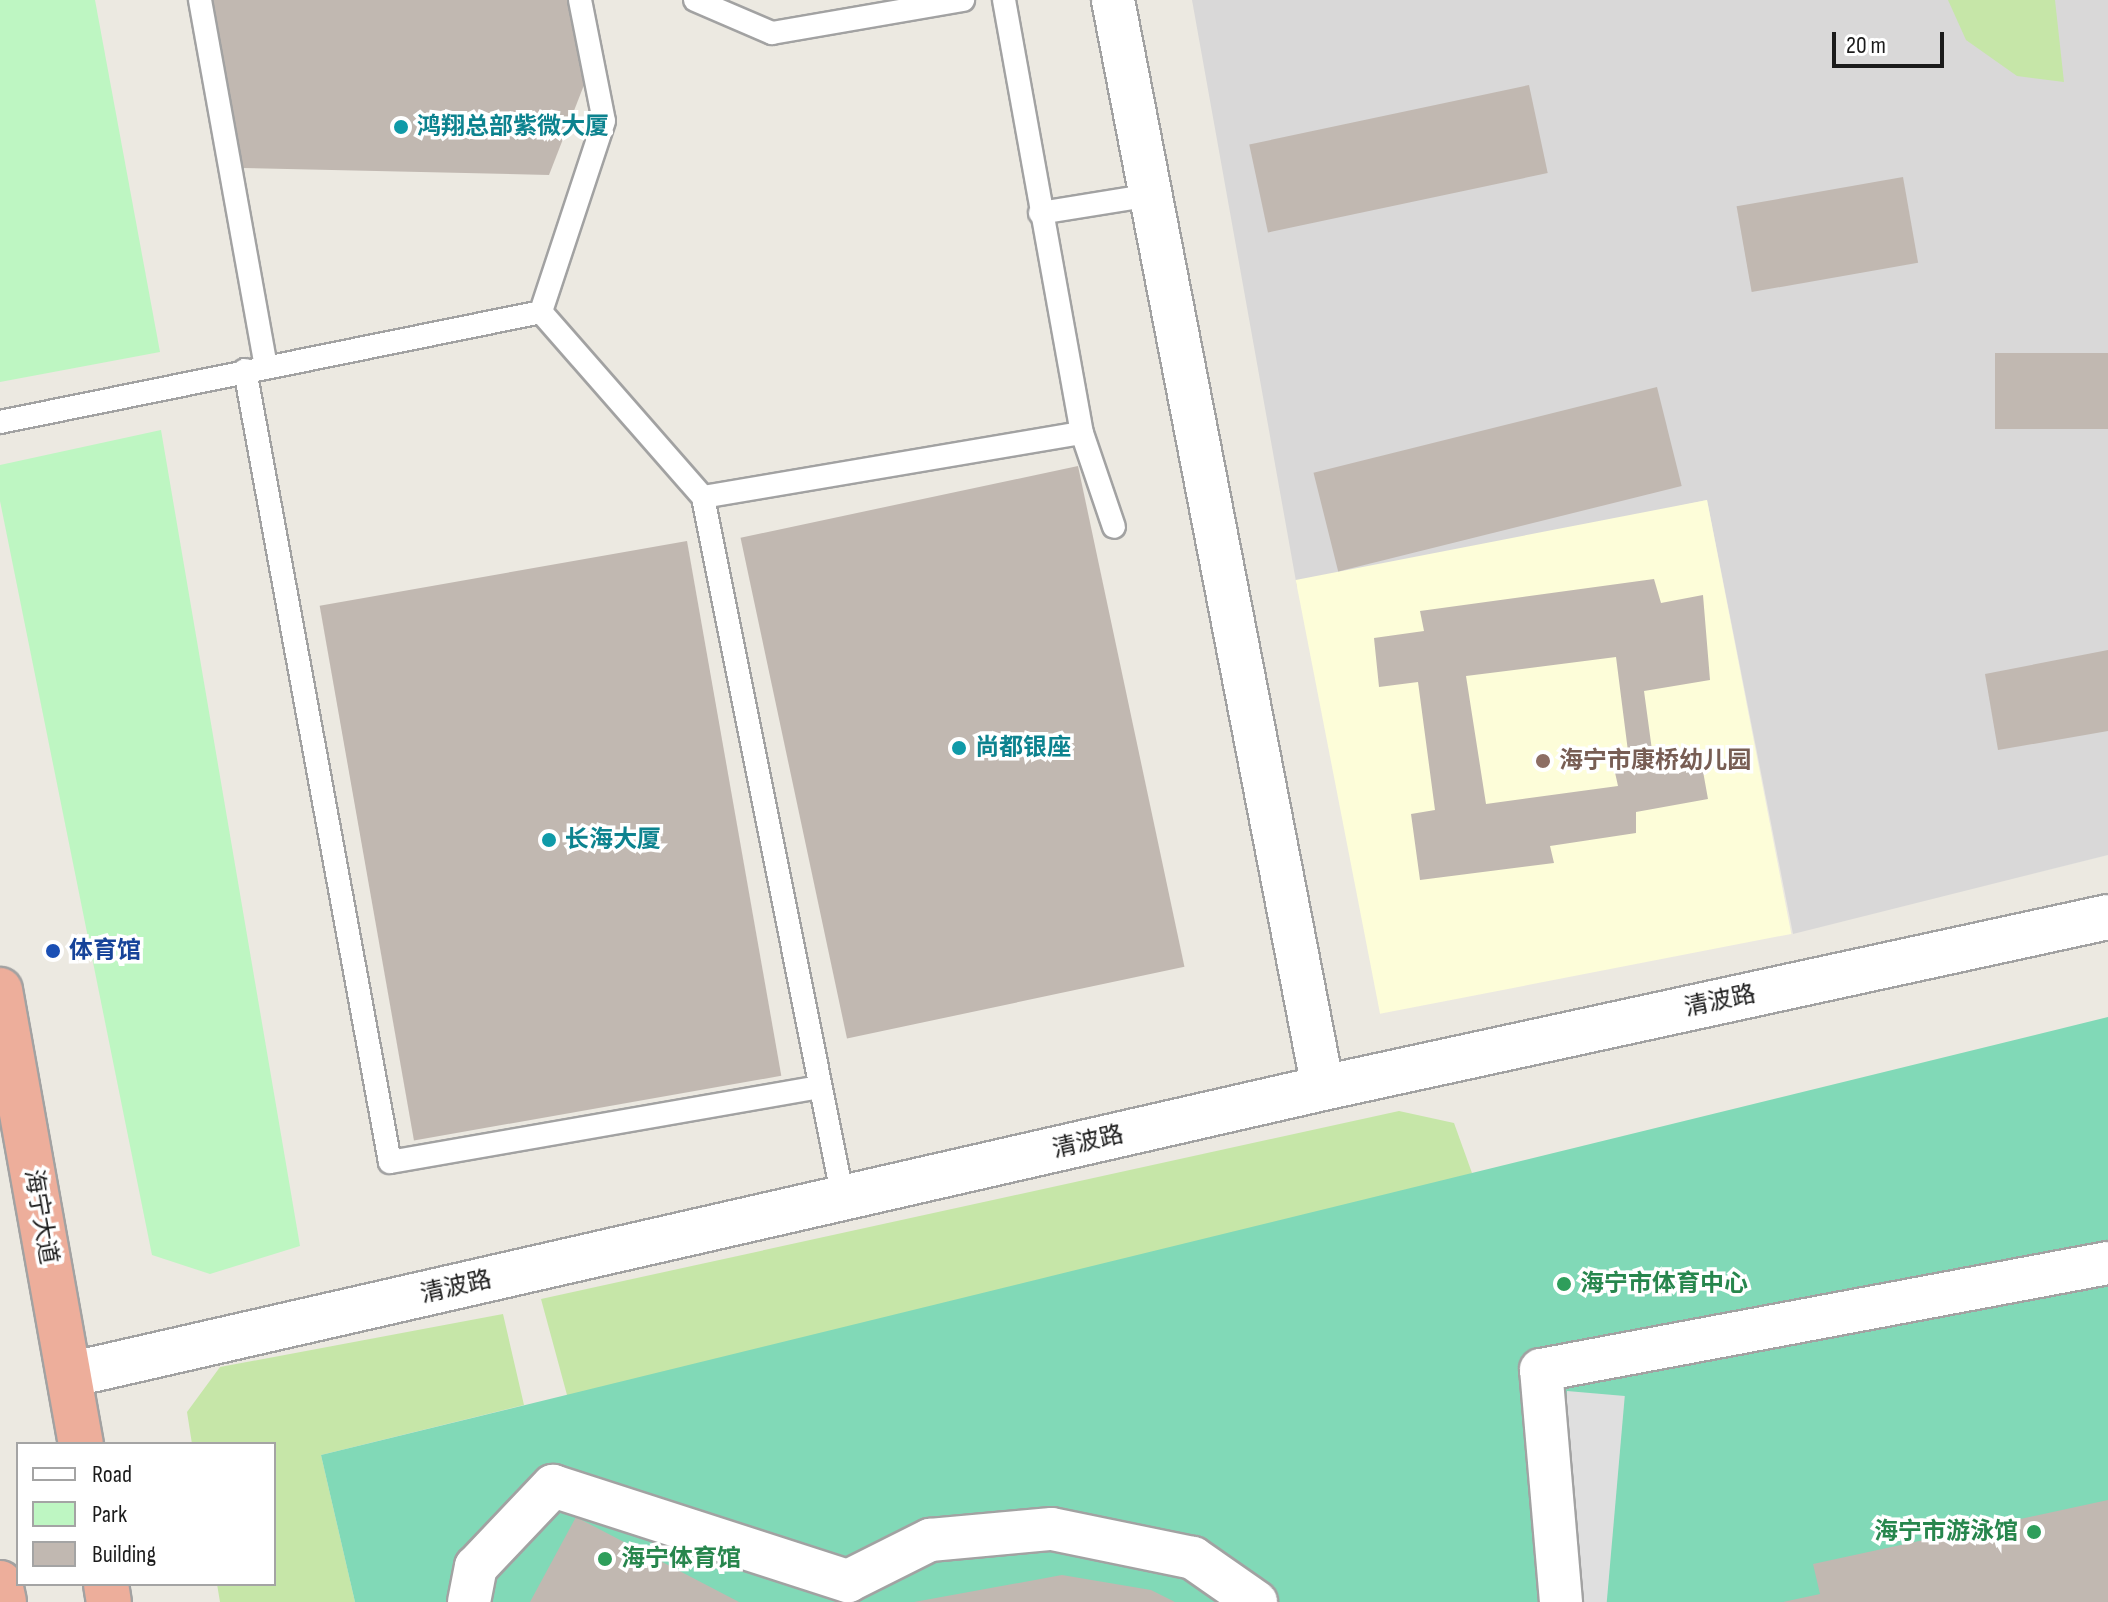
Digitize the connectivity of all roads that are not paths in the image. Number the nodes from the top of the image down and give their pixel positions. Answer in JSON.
{"nodes":[{"id":1,"x":200,"y":0,"type":"edge"},
{"id":2,"x":580,"y":0,"type":"edge"},
{"id":3,"x":695,"y":0,"type":"edge"},
{"id":4,"x":963,"y":0,"type":"edge"},
{"id":5,"x":1004,"y":0,"type":"edge"},
{"id":6,"x":1113,"y":0,"type":"edge"},
{"id":7,"x":1151,"y":195,"type":"junction"},
{"id":8,"x":1040,"y":213,"type":"junction"},
{"id":9,"x":541,"y":312,"type":"junction"},
{"id":10,"x":256,"y":368,"type":"junction"},
{"id":11,"x":0,"y":422,"type":"edge"},
{"id":12,"x":1082,"y":433,"type":"junction"},
{"id":13,"x":703,"y":497,"type":"junction"},
{"id":14,"x":1114,"y":527,"type":"dead end"},
{"id":15,"x":2108,"y":917,"type":"edge"},
{"id":16,"x":0,"y":990,"type":"edge"},
{"id":17,"x":820,"y":1087,"type":"junction"},
{"id":18,"x":1323,"y":1088,"type":"junction"},
{"id":19,"x":843,"y":1198,"type":"junction"},
{"id":20,"x":2108,"y":1263,"type":"edge"},
{"id":21,"x":69,"y":1375,"type":"junction"},
{"id":22,"x":81,"y":1442,"type":"edge"},
{"id":23,"x":0,"y":1583,"type":"edge"},
{"id":24,"x":4,"y":1602,"type":"edge"},
{"id":25,"x":469,"y":1602,"type":"edge"},
{"id":26,"x":1256,"y":1602,"type":"edge"},
{"id":27,"x":1561,"y":1602,"type":"edge"}],
"edges":[{"from":1,"to":10,"type":"lane"},
{"from":2,"to":9,"type":"lane"},
{"from":3,"to":4,"type":"lane"},
{"from":5,"to":8,"type":"lane"},
{"from":6,"to":7,"type":"street"},
{"from":7,"to":8,"type":"lane"},
{"from":7,"to":18,"type":"street"},
{"from":8,"to":12,"type":"lane"},
{"from":9,"to":10,"type":"lane"},
{"from":9,"to":13,"type":"lane"},
{"from":10,"to":11,"type":"lane"},
{"from":10,"to":17,"type":"lane"},
{"from":12,"to":13,"type":"lane"},
{"from":12,"to":14,"type":"lane"},
{"from":13,"to":17,"type":"lane"},
{"from":15,"to":18,"type":"street","name":"清波路"},
{"from":16,"to":21,"type":"highway","name":"海宁大道"},
{"from":17,"to":19,"type":"lane"},
{"from":18,"to":19,"type":"street","name":"清波路"},
{"from":19,"to":21,"type":"street","name":"清波路"},
{"from":20,"to":27,"type":"street"},
{"from":21,"to":22,"type":"highway","name":"海宁大道"},
{"from":23,"to":24,"type":"highway"},
{"from":25,"to":26,"type":"street"}]}
